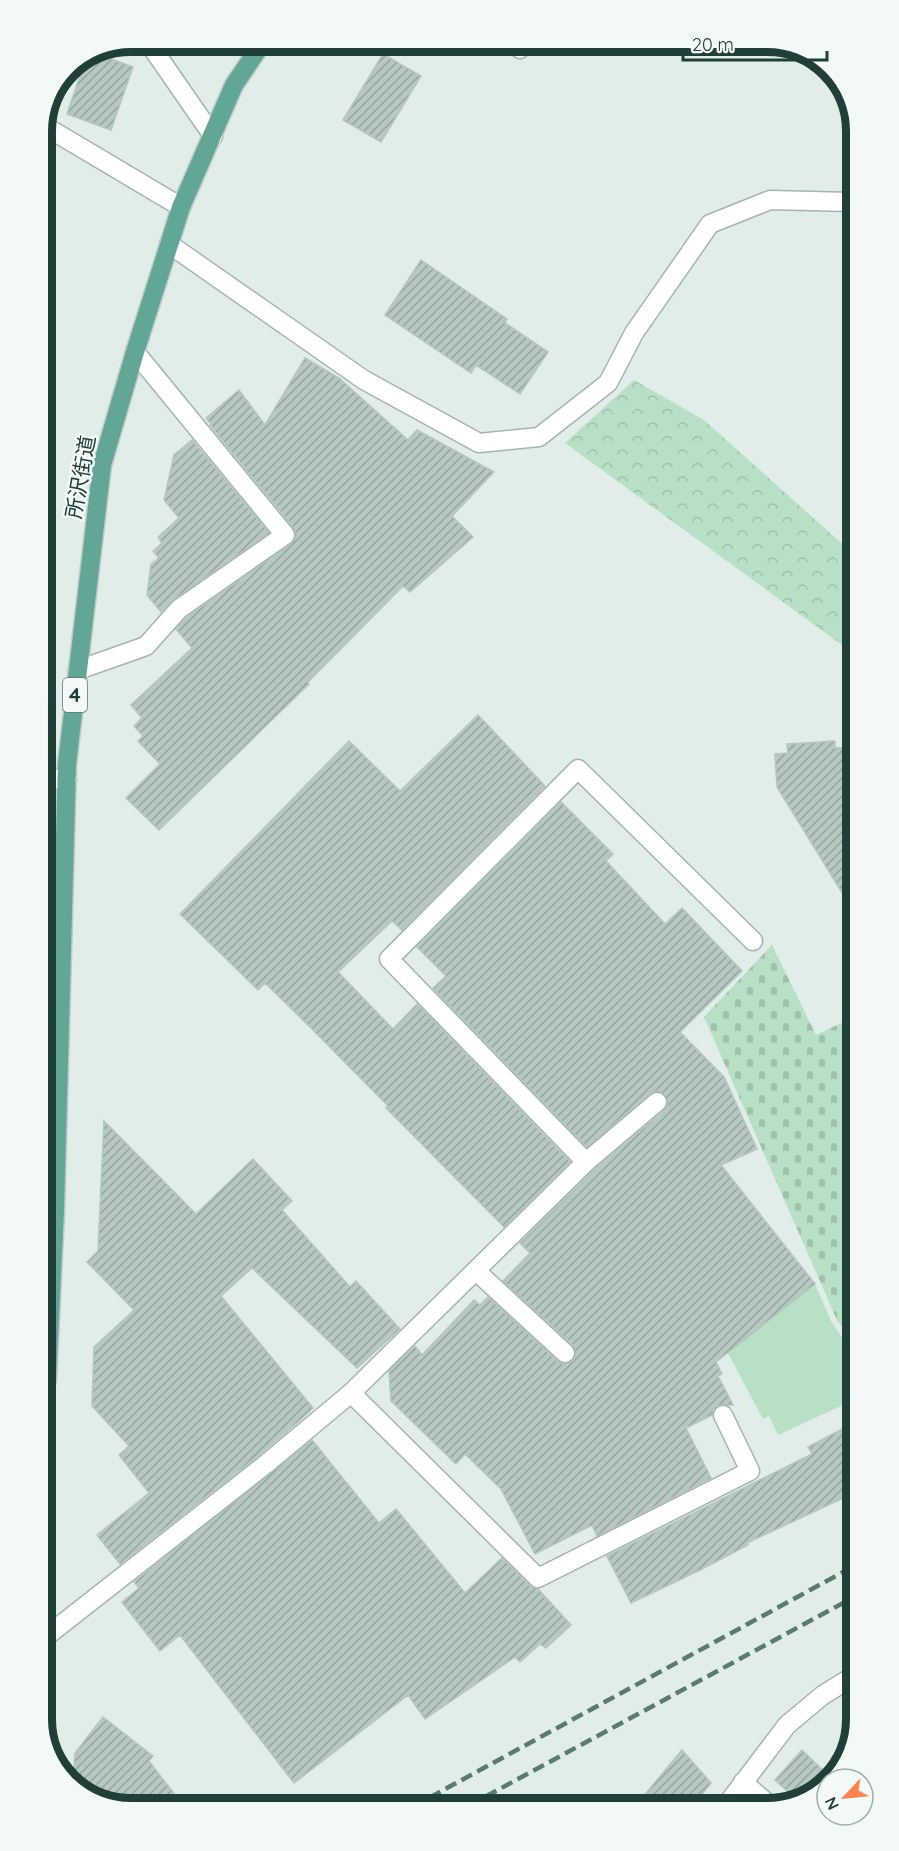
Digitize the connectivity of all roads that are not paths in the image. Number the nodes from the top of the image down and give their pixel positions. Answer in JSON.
{"nodes":[{"id":1,"x":154,"y":52,"type":"edge"},
{"id":2,"x":256,"y":52,"type":"edge"},
{"id":3,"x":53,"y":131,"type":"edge"},
{"id":4,"x":213,"y":136,"type":"junction"},
{"id":5,"x":846,"y":202,"type":"edge"},
{"id":6,"x":181,"y":207,"type":"junction"},
{"id":7,"x":169,"y":244,"type":"junction"},
{"id":8,"x":135,"y":352,"type":"junction"},
{"id":9,"x":78,"y":670,"type":"junction"},
{"id":10,"x":53,"y":779,"type":"edge"},
{"id":11,"x":67,"y":780,"type":"junction"},
{"id":12,"x":753,"y":942,"type":"dead end"},
{"id":13,"x":657,"y":1102,"type":"dead end"},
{"id":14,"x":586,"y":1161,"type":"junction"},
{"id":15,"x":52,"y":1173,"type":"edge"},
{"id":16,"x":476,"y":1270,"type":"junction"},
{"id":17,"x":565,"y":1353,"type":"dead end"},
{"id":18,"x":351,"y":1393,"type":"junction"},
{"id":19,"x":723,"y":1415,"type":"dead end"},
{"id":20,"x":52,"y":1632,"type":"edge"},
{"id":21,"x":846,"y":1681,"type":"edge"},
{"id":22,"x":743,"y":1782,"type":"junction"},
{"id":23,"x":732,"y":1798,"type":"edge"},
{"id":24,"x":761,"y":1798,"type":"edge"}],
"edges":[{"from":1,"to":4,"type":"street"},
{"from":2,"to":4,"type":"main road","name":"所沢街道","number":"4"},
{"from":3,"to":6,"type":"street"},
{"from":4,"to":6,"type":"main road","name":"所沢街道","number":"4"},
{"from":5,"to":7,"type":"street"},
{"from":6,"to":7,"type":"main road","name":"所沢街道","number":"4"},
{"from":7,"to":8,"type":"main road","name":"所沢街道","number":"4"},
{"from":8,"to":9,"type":"main road","name":"所沢街道","number":"4"},
{"from":8,"to":9,"type":"street"},
{"from":9,"to":11,"type":"main road","name":"所沢街道","number":"4"},
{"from":10,"to":11,"type":"street"},
{"from":11,"to":15,"type":"main road","name":"所沢街道","number":"4"},
{"from":12,"to":14,"type":"street"},
{"from":13,"to":14,"type":"street"},
{"from":14,"to":16,"type":"street"},
{"from":16,"to":17,"type":"street"},
{"from":16,"to":18,"type":"street"},
{"from":18,"to":19,"type":"street"},
{"from":18,"to":20,"type":"street"},
{"from":21,"to":22,"type":"street"},
{"from":22,"to":23,"type":"street"},
{"from":22,"to":24,"type":"street"}]}
